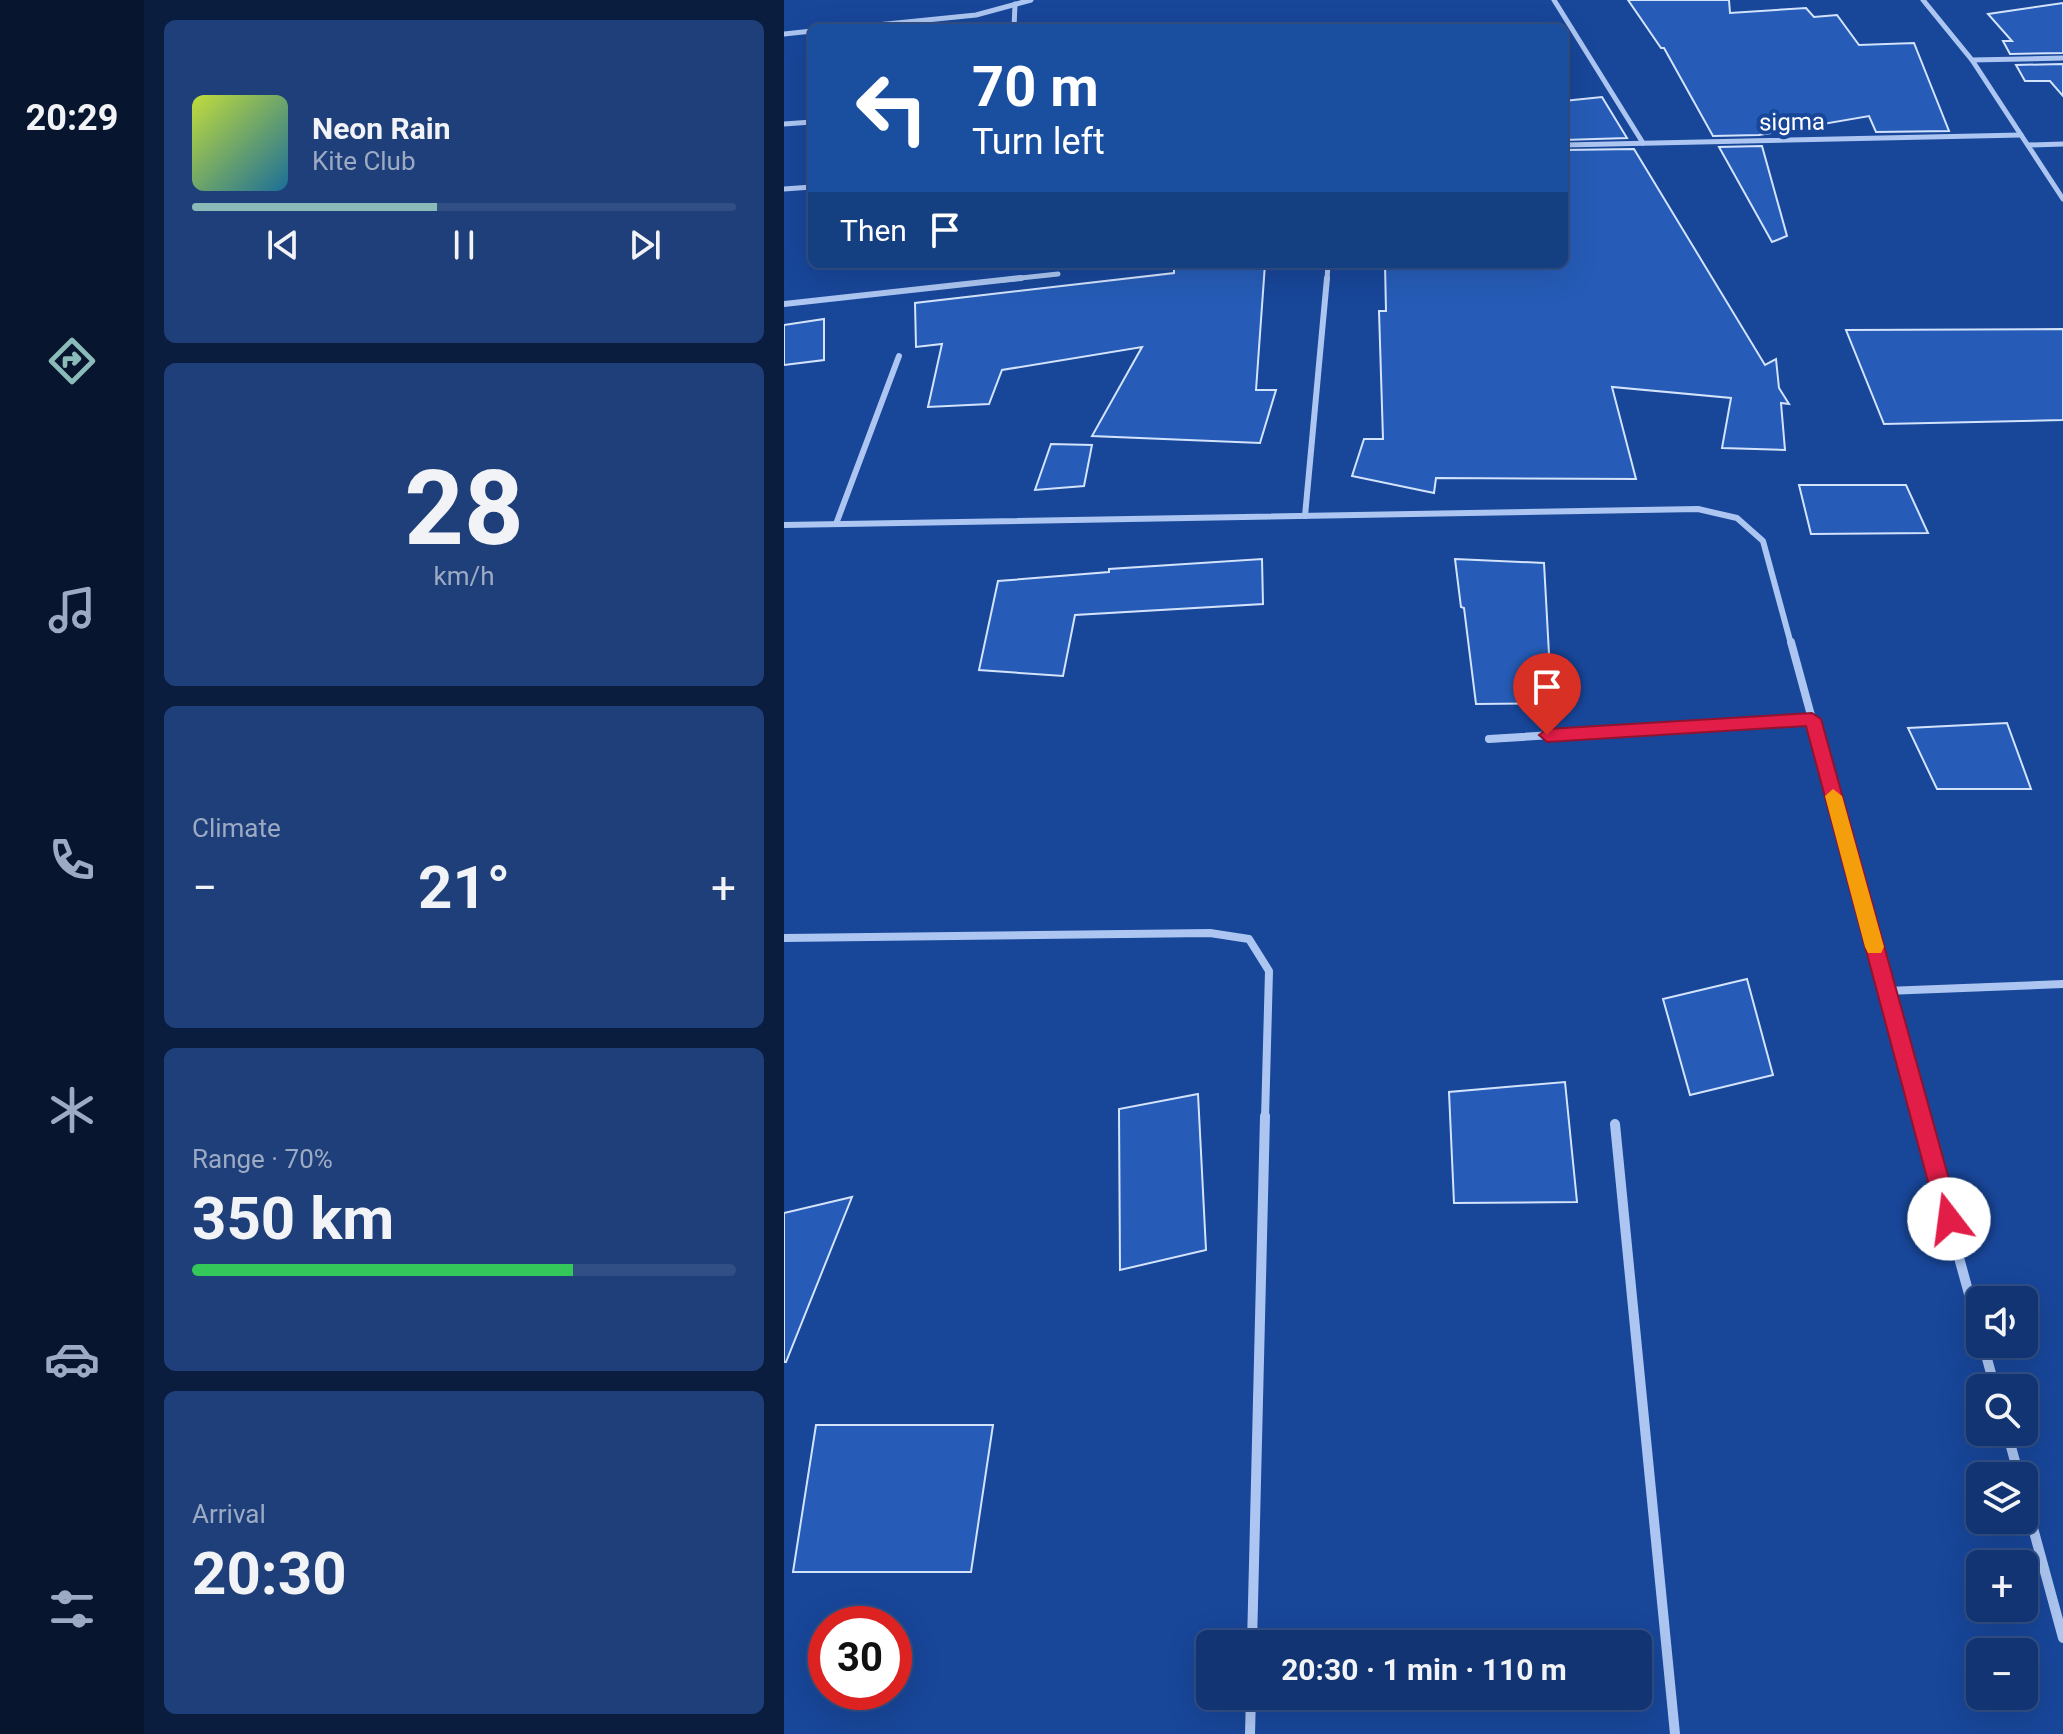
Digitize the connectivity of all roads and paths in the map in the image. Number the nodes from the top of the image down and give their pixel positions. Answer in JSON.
{"nodes":[{"id":1,"x":1031,"y":0,"type":"edge"},
{"id":2,"x":1554,"y":0,"type":"edge"},
{"id":3,"x":1923,"y":0,"type":"edge"},
{"id":4,"x":1015,"y":4,"type":"junction"},
{"id":5,"x":887,"y":24,"type":"edge"},
{"id":6,"x":1014,"y":24,"type":"edge"},
{"id":7,"x":808,"y":31,"type":"edge"},
{"id":8,"x":784,"y":34,"type":"edge"},
{"id":9,"x":2063,"y":58,"type":"edge"},
{"id":10,"x":1972,"y":60,"type":"junction"},
{"id":11,"x":808,"y":122,"type":"edge"},
{"id":12,"x":784,"y":124,"type":"edge"},
{"id":13,"x":2021,"y":135,"type":"junction"},
{"id":14,"x":1643,"y":143,"type":"junction"},
{"id":15,"x":2063,"y":144,"type":"edge"},
{"id":16,"x":1568,"y":145,"type":"edge"},
{"id":17,"x":2028,"y":145,"type":"junction"},
{"id":18,"x":808,"y":187,"type":"edge"},
{"id":19,"x":784,"y":189,"type":"edge"},
{"id":20,"x":2063,"y":199,"type":"edge"},
{"id":21,"x":1328,"y":268,"type":"edge"},
{"id":22,"x":1058,"y":274,"type":"dead end"},
{"id":23,"x":784,"y":304,"type":"edge"},
{"id":24,"x":899,"y":356,"type":"dead end"},
{"id":25,"x":1305,"y":516,"type":"junction"},
{"id":26,"x":836,"y":524,"type":"junction"},
{"id":27,"x":784,"y":525,"type":"edge"},
{"id":28,"x":1812,"y":719,"type":"junction"},
{"id":29,"x":1489,"y":739,"type":"dead end"},
{"id":30,"x":784,"y":938,"type":"edge"},
{"id":31,"x":2063,"y":984,"type":"edge"},
{"id":32,"x":1886,"y":991,"type":"junction"},
{"id":33,"x":1615,"y":1124,"type":"dead end"},
{"id":34,"x":1967,"y":1286,"type":"edge"},
{"id":35,"x":2035,"y":1534,"type":"edge"},
{"id":36,"x":1252,"y":1630,"type":"edge"},
{"id":37,"x":2063,"y":1638,"type":"edge"},
{"id":38,"x":1251,"y":1710,"type":"edge"},
{"id":39,"x":1250,"y":1734,"type":"edge"},
{"id":40,"x":1675,"y":1734,"type":"edge"}],
"edges":[{"from":1,"to":4,"type":"street"},
{"from":2,"to":14,"type":"street"},
{"from":3,"to":10,"type":"street"},
{"from":4,"to":5,"type":"street"},
{"from":4,"to":6,"type":"street"},
{"from":7,"to":8,"type":"street"},
{"from":9,"to":10,"type":"street"},
{"from":10,"to":13,"type":"street"},
{"from":11,"to":12,"type":"street"},
{"from":13,"to":14,"type":"street","name":"sigma"},
{"from":13,"to":17,"type":"street"},
{"from":14,"to":16,"type":"street","name":"sigma"},
{"from":15,"to":17,"type":"street"},
{"from":17,"to":20,"type":"street"},
{"from":18,"to":19,"type":"street"},
{"from":21,"to":25,"type":"street"},
{"from":22,"to":23,"type":"street"},
{"from":24,"to":26,"type":"street"},
{"from":25,"to":26,"type":"street"},
{"from":25,"to":28,"type":"street"},
{"from":26,"to":27,"type":"street"},
{"from":28,"to":29,"type":"street"},
{"from":28,"to":32,"type":"street"},
{"from":30,"to":36,"type":"street"},
{"from":31,"to":32,"type":"street"},
{"from":32,"to":34,"type":"street"},
{"from":33,"to":40,"type":"street"},
{"from":35,"to":37,"type":"street"},
{"from":38,"to":39,"type":"street"}]}
